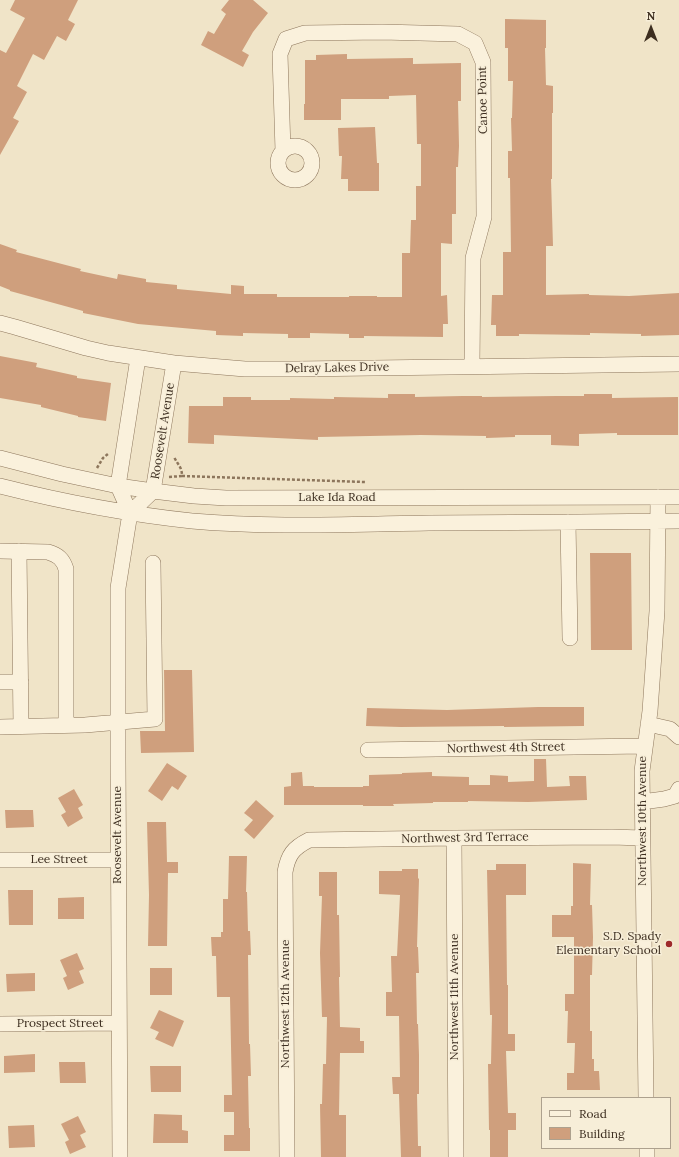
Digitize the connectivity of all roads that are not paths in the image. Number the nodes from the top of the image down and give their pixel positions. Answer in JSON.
{"nodes":[{"id":1,"x":283,"y":150,"type":"dead end"},
{"id":2,"x":0,"y":323,"type":"edge"},
{"id":3,"x":138,"y":358,"type":"junction"},
{"id":4,"x":174,"y":363,"type":"junction"},
{"id":5,"x":679,"y":364,"type":"edge"},
{"id":6,"x":472,"y":366,"type":"junction"},
{"id":7,"x":0,"y":458,"type":"edge"},
{"id":8,"x":0,"y":486,"type":"edge"},
{"id":9,"x":118,"y":486,"type":"junction"},
{"id":10,"x":153,"y":491,"type":"junction"},
{"id":11,"x":658,"y":497,"type":"junction"},
{"id":12,"x":679,"y":497,"type":"edge"},
{"id":13,"x":130,"y":513,"type":"junction"},
{"id":14,"x":568,"y":522,"type":"junction"},
{"id":15,"x":658,"y":522,"type":"junction"},
{"id":16,"x":679,"y":522,"type":"edge"},
{"id":17,"x":0,"y":551,"type":"edge"},
{"id":18,"x":19,"y":551,"type":"junction"},
{"id":19,"x":154,"y":563,"type":"dead end"},
{"id":20,"x":570,"y":638,"type":"dead end"},
{"id":21,"x":0,"y":682,"type":"edge"},
{"id":22,"x":21,"y":682,"type":"junction"},
{"id":23,"x":118,"y":722,"type":"junction"},
{"id":24,"x":648,"y":724,"type":"junction"},
{"id":25,"x":66,"y":725,"type":"junction"},
{"id":26,"x":21,"y":726,"type":"junction"},
{"id":27,"x":0,"y":727,"type":"edge"},
{"id":28,"x":679,"y":737,"type":"edge"},
{"id":29,"x":644,"y":746,"type":"junction"},
{"id":30,"x":368,"y":750,"type":"dead end"},
{"id":31,"x":679,"y":789,"type":"edge"},
{"id":32,"x":642,"y":802,"type":"junction"},
{"id":33,"x":454,"y":838,"type":"junction"},
{"id":34,"x":642,"y":838,"type":"junction"},
{"id":35,"x":292,"y":852,"type":"joint"},
{"id":36,"x":0,"y":860,"type":"edge"},
{"id":37,"x":118,"y":860,"type":"junction"},
{"id":38,"x":119,"y":1023,"type":"junction"},
{"id":39,"x":0,"y":1024,"type":"edge"},
{"id":40,"x":646,"y":1097,"type":"edge"},
{"id":41,"x":120,"y":1157,"type":"edge"},
{"id":42,"x":287,"y":1157,"type":"edge"},
{"id":43,"x":456,"y":1157,"type":"edge"}],
"edges":[{"from":1,"to":6,"type":"street","name":"Canoe Point"},
{"from":2,"to":3,"type":"street","name":"Delray Lakes Drive"},
{"from":3,"to":4,"type":"street","name":"Delray Lakes Drive"},
{"from":3,"to":9,"type":"street"},
{"from":4,"to":6,"type":"street","name":"Delray Lakes Drive"},
{"from":4,"to":10,"type":"street","name":"Roosevelt Avenue"},
{"from":5,"to":6,"type":"street","name":"Delray Lakes Drive"},
{"from":7,"to":9,"type":"street","name":"Lake Ida Road"},
{"from":8,"to":13,"type":"street"},
{"from":9,"to":10,"type":"street","name":"Lake Ida Road"},
{"from":9,"to":13,"type":"street"},
{"from":10,"to":11,"type":"street","name":"Lake Ida Road"},
{"from":10,"to":13,"type":"street","name":"Roosevelt Avenue"},
{"from":11,"to":12,"type":"street","name":"Lake Ida Road"},
{"from":11,"to":15,"type":"street","name":"Northwest 10th Avenue"},
{"from":13,"to":14,"type":"street"},
{"from":13,"to":23,"type":"street","name":"Roosevelt Avenue"},
{"from":14,"to":15,"type":"street"},
{"from":14,"to":20,"type":"street"},
{"from":15,"to":16,"type":"street"},
{"from":15,"to":24,"type":"street","name":"Northwest 10th Avenue"},
{"from":17,"to":18,"type":"street"},
{"from":18,"to":22,"type":"street"},
{"from":18,"to":25,"type":"street"},
{"from":19,"to":23,"type":"street"},
{"from":21,"to":22,"type":"street"},
{"from":22,"to":26,"type":"street"},
{"from":23,"to":25,"type":"street"},
{"from":23,"to":37,"type":"street","name":"Roosevelt Avenue"},
{"from":24,"to":28,"type":"street"},
{"from":24,"to":29,"type":"street","name":"Northwest 10th Avenue"},
{"from":25,"to":26,"type":"street"},
{"from":26,"to":27,"type":"street"},
{"from":29,"to":30,"type":"street","name":"Northwest 4th Street"},
{"from":29,"to":32,"type":"street","name":"Northwest 10th Avenue"},
{"from":31,"to":32,"type":"street"},
{"from":32,"to":34,"type":"street","name":"Northwest 10th Avenue"},
{"from":33,"to":34,"type":"street","name":"Northwest 3rd Terrace"},
{"from":33,"to":35,"type":"street","name":"Northwest 3rd Terrace"},
{"from":33,"to":43,"type":"street","name":"Northwest 11th Avenue"},
{"from":34,"to":40,"type":"street","name":"Northwest 10th Avenue"},
{"from":35,"to":42,"type":"street","name":"Northwest 12th Avenue"},
{"from":36,"to":37,"type":"street","name":"Lee Street"},
{"from":37,"to":38,"type":"street","name":"Roosevelt Avenue"},
{"from":38,"to":39,"type":"street","name":"Prospect Street"},
{"from":38,"to":41,"type":"street","name":"Roosevelt Avenue"}]}
